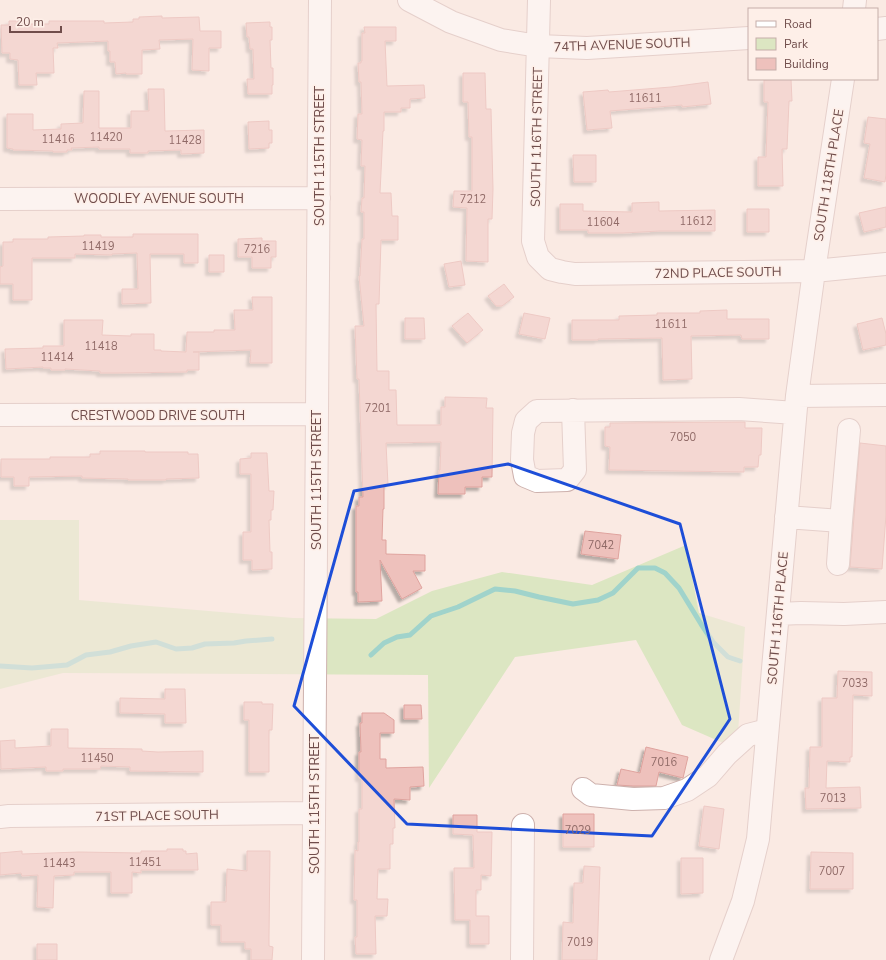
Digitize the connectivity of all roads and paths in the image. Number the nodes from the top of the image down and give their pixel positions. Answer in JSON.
{"nodes":[{"id":1,"x":320,"y":0,"type":"edge"},
{"id":2,"x":409,"y":0,"type":"edge"},
{"id":3,"x":539,"y":0,"type":"edge"},
{"id":4,"x":748,"y":38,"type":"edge"},
{"id":5,"x":538,"y":46,"type":"junction"},
{"id":6,"x":843,"y":80,"type":"edge"},
{"id":7,"x":319,"y":198,"type":"junction"},
{"id":8,"x":0,"y":199,"type":"edge"},
{"id":9,"x":886,"y":264,"type":"edge"},
{"id":10,"x":550,"y":269,"type":"joint"},
{"id":11,"x":814,"y":271,"type":"junction"},
{"id":12,"x":886,"y":395,"type":"edge"},
{"id":13,"x":796,"y":404,"type":"junction"},
{"id":14,"x":573,"y":410,"type":"dead end"},
{"id":15,"x":316,"y":414,"type":"junction"},
{"id":16,"x":0,"y":416,"type":"edge"},
{"id":17,"x":849,"y":430,"type":"dead end"},
{"id":18,"x":786,"y":516,"type":"junction"},
{"id":19,"x":841,"y":521,"type":"junction"},
{"id":20,"x":838,"y":564,"type":"dead end"},
{"id":21,"x":886,"y":612,"type":"edge"},
{"id":22,"x":778,"y":614,"type":"junction"},
{"id":23,"x":767,"y":730,"type":"junction"},
{"id":24,"x":583,"y":789,"type":"dead end"},
{"id":25,"x":314,"y":813,"type":"junction"},
{"id":26,"x":0,"y":817,"type":"edge"},
{"id":27,"x":523,"y":825,"type":"dead end"},
{"id":28,"x":313,"y":960,"type":"edge"},
{"id":29,"x":522,"y":960,"type":"edge"},
{"id":30,"x":721,"y":960,"type":"edge"}],
"edges":[{"from":1,"to":7,"type":"street","name":"SOUTH 115TH STREET"},
{"from":2,"to":5,"type":"street","name":"74TH AVENUE SOUTH"},
{"from":3,"to":5,"type":"street","name":"SOUTH 116TH STREET"},
{"from":4,"to":5,"type":"street","name":"74TH AVENUE SOUTH"},
{"from":5,"to":10,"type":"street","name":"SOUTH 116TH STREET"},
{"from":6,"to":11,"type":"street","name":"SOUTH 118TH PLACE"},
{"from":7,"to":8,"type":"street","name":"WOODLEY AVENUE SOUTH"},
{"from":7,"to":15,"type":"street","name":"SOUTH 115TH STREET"},
{"from":9,"to":11,"type":"street","name":"72ND PLACE SOUTH"},
{"from":10,"to":11,"type":"street","name":"72ND PLACE SOUTH"},
{"from":11,"to":13,"type":"street","name":"SOUTH 116TH PLACE"},
{"from":12,"to":13,"type":"street"},
{"from":13,"to":14,"type":"street"},
{"from":13,"to":18,"type":"street","name":"SOUTH 116TH PLACE"},
{"from":15,"to":16,"type":"street","name":"CRESTWOOD DRIVE SOUTH"},
{"from":15,"to":25,"type":"street","name":"SOUTH 115TH STREET"},
{"from":17,"to":19,"type":"street"},
{"from":18,"to":19,"type":"street"},
{"from":18,"to":22,"type":"street","name":"SOUTH 116TH PLACE"},
{"from":19,"to":20,"type":"street"},
{"from":21,"to":22,"type":"street"},
{"from":22,"to":23,"type":"street","name":"SOUTH 116TH PLACE"},
{"from":23,"to":24,"type":"street"},
{"from":23,"to":30,"type":"street","name":"SOUTH 116TH PLACE"},
{"from":25,"to":26,"type":"street","name":"71ST PLACE SOUTH"},
{"from":25,"to":28,"type":"street","name":"SOUTH 115TH STREET"},
{"from":27,"to":29,"type":"street"}]}
